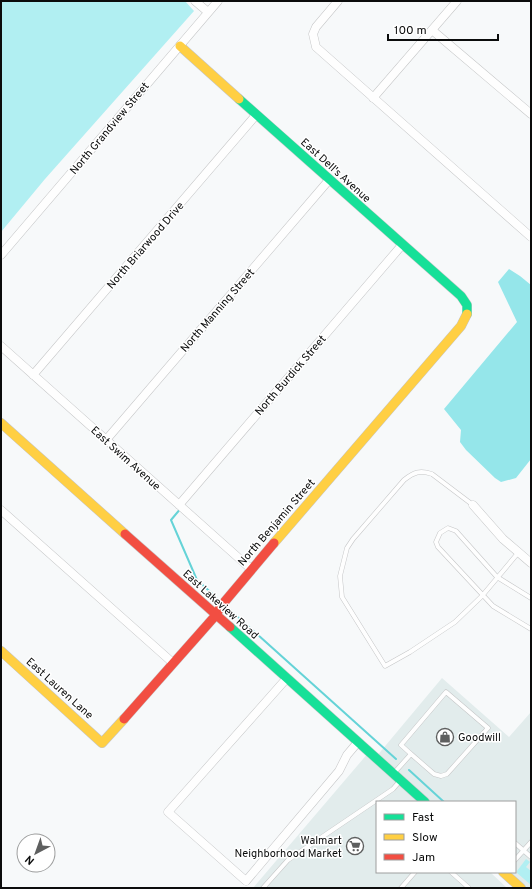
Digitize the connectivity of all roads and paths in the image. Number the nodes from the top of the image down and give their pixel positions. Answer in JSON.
{"nodes":[{"id":1,"x":196,"y":1,"type":"edge"},
{"id":2,"x":218,"y":1,"type":"edge"},
{"id":3,"x":338,"y":1,"type":"edge"},
{"id":4,"x":456,"y":1,"type":"edge"},
{"id":5,"x":208,"y":12,"type":"junction"},
{"id":6,"x":432,"y":30,"type":"junction"},
{"id":7,"x":180,"y":46,"type":"junction"},
{"id":8,"x":373,"y":98,"type":"junction"},
{"id":9,"x":531,"y":114,"type":"edge"},
{"id":10,"x":256,"y":115,"type":"junction"},
{"id":11,"x":329,"y":180,"type":"junction"},
{"id":12,"x":531,"y":237,"type":"edge"},
{"id":13,"x":402,"y":245,"type":"junction"},
{"id":14,"x":1,"y":255,"type":"edge"},
{"id":15,"x":467,"y":316,"type":"joint"},
{"id":16,"x":1,"y":346,"type":"edge"},
{"id":17,"x":33,"y":375,"type":"junction"},
{"id":18,"x":1,"y":423,"type":"edge"},
{"id":19,"x":106,"y":440,"type":"junction"},
{"id":20,"x":179,"y":505,"type":"junction"},
{"id":21,"x":473,"y":505,"type":"joint"},
{"id":22,"x":1,"y":510,"type":"edge"},
{"id":23,"x":518,"y":553,"type":"junction"},
{"id":24,"x":531,"y":563,"type":"edge"},
{"id":25,"x":251,"y":570,"type":"junction"},
{"id":26,"x":497,"y":577,"type":"junction"},
{"id":27,"x":482,"y":596,"type":"junction"},
{"id":28,"x":531,"y":598,"type":"edge"},
{"id":29,"x":216,"y":615,"type":"junction"},
{"id":30,"x":531,"y":629,"type":"edge"},
{"id":31,"x":1,"y":652,"type":"edge"},
{"id":32,"x":173,"y":663,"type":"junction"},
{"id":33,"x":287,"y":678,"type":"junction"},
{"id":34,"x":358,"y":742,"type":"junction"},
{"id":35,"x":102,"y":743,"type":"joint"},
{"id":36,"x":411,"y":754,"type":"junction"},
{"id":37,"x":394,"y":774,"type":"junction"},
{"id":38,"x":401,"y":780,"type":"junction"},
{"id":39,"x":424,"y":801,"type":"edge"},
{"id":40,"x":531,"y":842,"type":"edge"},
{"id":41,"x":516,"y":844,"type":"edge"},
{"id":42,"x":523,"y":851,"type":"junction"},
{"id":43,"x":531,"y":857,"type":"edge"},
{"id":44,"x":516,"y":859,"type":"edge"},
{"id":45,"x":414,"y":873,"type":"edge"},
{"id":46,"x":452,"y":873,"type":"edge"},
{"id":47,"x":505,"y":873,"type":"edge"},
{"id":48,"x":403,"y":887,"type":"edge"},
{"id":49,"x":263,"y":888,"type":"edge"},
{"id":50,"x":469,"y":888,"type":"edge"},
{"id":51,"x":521,"y":888,"type":"edge"}],
"edges":[{"from":1,"to":5,"type":"street"},
{"from":2,"to":5,"type":"street","name":"North Grandview Street"},
{"from":3,"to":8,"type":"street"},
{"from":4,"to":6,"type":"street"},
{"from":5,"to":7,"type":"street","name":"North Grandview Street"},
{"from":6,"to":8,"type":"street"},
{"from":6,"to":9,"type":"street"},
{"from":7,"to":10,"type":"street","name":"East Dell's Avenue"},
{"from":7,"to":14,"type":"street","name":"North Grandview Street"},
{"from":8,"to":12,"type":"street"},
{"from":10,"to":11,"type":"street","name":"East Dell's Avenue"},
{"from":10,"to":17,"type":"street","name":"North Briarwood Drive"},
{"from":11,"to":13,"type":"street","name":"East Dell's Avenue"},
{"from":11,"to":19,"type":"street","name":"North Manning Street"},
{"from":13,"to":15,"type":"street","name":"East Dell's Avenue"},
{"from":13,"to":20,"type":"street","name":"North Burdick Street"},
{"from":15,"to":25,"type":"street","name":"North Benjamin Street"},
{"from":16,"to":17,"type":"street","name":"East Swim Avenue"},
{"from":17,"to":19,"type":"street","name":"East Swim Avenue"},
{"from":18,"to":29,"type":"street","name":"East Lakeview Road"},
{"from":19,"to":20,"type":"street","name":"East Swim Avenue"},
{"from":20,"to":25,"type":"street","name":"East Swim Avenue"},
{"from":21,"to":23,"type":"street"},
{"from":21,"to":27,"type":"lane"},
{"from":22,"to":32,"type":"street"},
{"from":23,"to":24,"type":"street"},
{"from":23,"to":26,"type":"lane"},
{"from":25,"to":29,"type":"street","name":"North Benjamin Street"},
{"from":26,"to":27,"type":"lane"},
{"from":26,"to":27,"type":"lane"},
{"from":26,"to":28,"type":"lane"},
{"from":27,"to":30,"type":"lane"},
{"from":29,"to":32,"type":"street","name":"North Benjamin Street"},
{"from":29,"to":33,"type":"street","name":"East Lakeview Road"},
{"from":31,"to":35,"type":"street","name":"East Lauren Lane"},
{"from":32,"to":35,"type":"street","name":"North Benjamin Street"},
{"from":33,"to":34,"type":"street","name":"East Lakeview Road"},
{"from":33,"to":34,"type":"street"},
{"from":34,"to":37,"type":"street","name":"East Lakeview Road"},
{"from":36,"to":36,"type":"lane"},
{"from":36,"to":37,"type":"lane"},
{"from":37,"to":38,"type":"street","name":"East Lakeview Road"},
{"from":38,"to":39,"type":"street","name":"East Lakeview Road"},
{"from":38,"to":49,"type":"lane"},
{"from":40,"to":42,"type":"lane"},
{"from":41,"to":42,"type":"lane"},
{"from":42,"to":43,"type":"lane"},
{"from":42,"to":44,"type":"lane"},
{"from":45,"to":48,"type":"lane"},
{"from":46,"to":50,"type":"lane"},
{"from":47,"to":51,"type":"street"}]}
